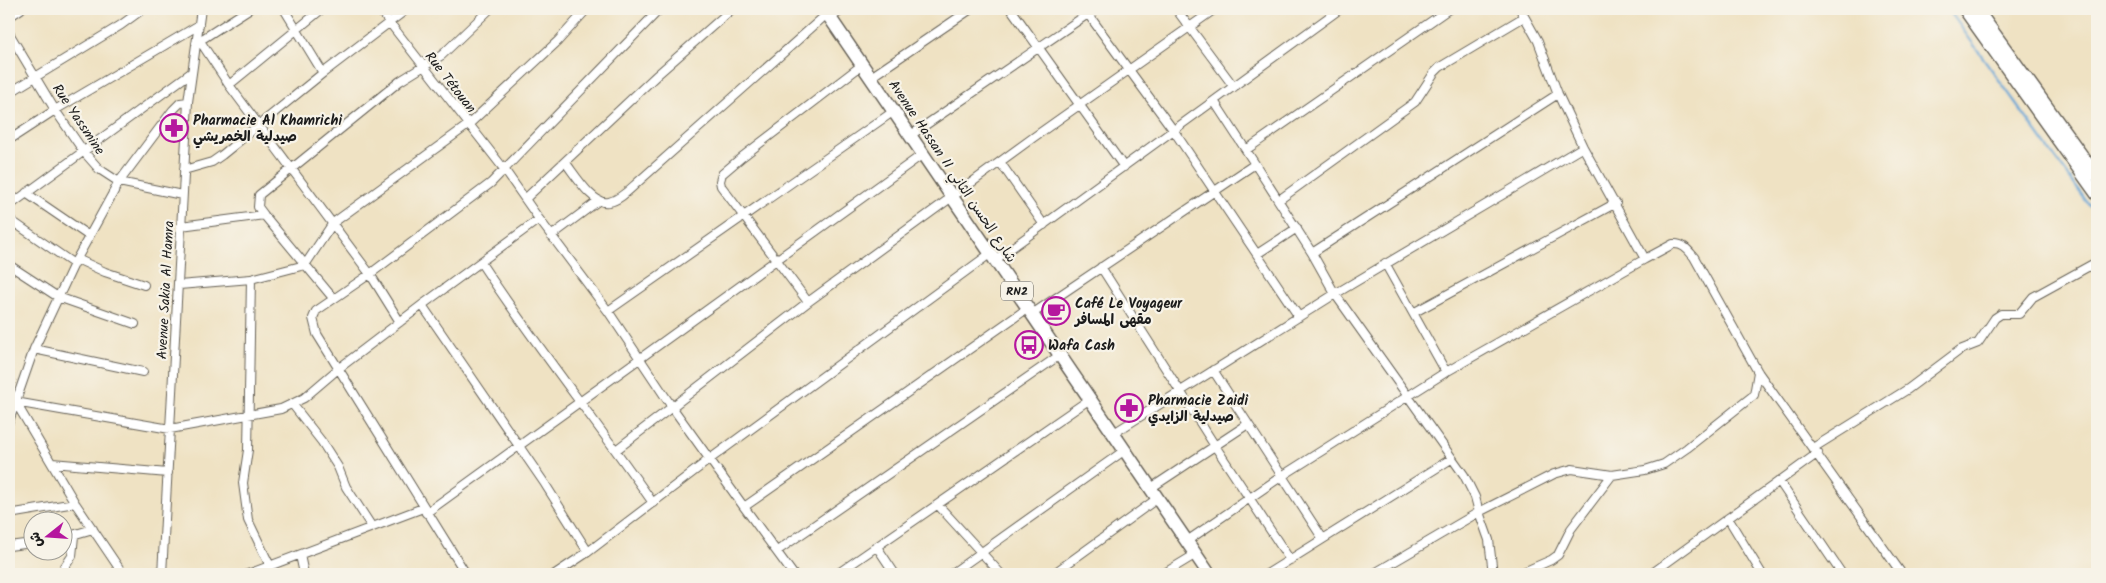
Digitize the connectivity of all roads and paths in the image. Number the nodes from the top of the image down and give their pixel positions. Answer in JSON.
{"nodes":[{"id":1,"x":21,"y":9,"type":"edge"},
{"id":2,"x":143,"y":9,"type":"edge"},
{"id":3,"x":201,"y":9,"type":"edge"},
{"id":4,"x":249,"y":9,"type":"edge"},
{"id":5,"x":284,"y":9,"type":"edge"},
{"id":6,"x":322,"y":9,"type":"edge"},
{"id":7,"x":379,"y":9,"type":"edge"},
{"id":8,"x":406,"y":9,"type":"edge"},
{"id":9,"x":490,"y":9,"type":"edge"},
{"id":10,"x":588,"y":9,"type":"edge"},
{"id":11,"x":660,"y":9,"type":"edge"},
{"id":12,"x":732,"y":9,"type":"edge"},
{"id":13,"x":844,"y":9,"type":"edge"},
{"id":14,"x":971,"y":9,"type":"edge"},
{"id":15,"x":1011,"y":9,"type":"edge"},
{"id":16,"x":1176,"y":9,"type":"edge"},
{"id":17,"x":1215,"y":9,"type":"edge"},
{"id":18,"x":1340,"y":9,"type":"edge"},
{"id":19,"x":1449,"y":9,"type":"edge"},
{"id":20,"x":1520,"y":9,"type":"edge"},
{"id":21,"x":1964,"y":9,"type":"edge"},
{"id":22,"x":1977,"y":9,"type":"edge"},
{"id":23,"x":1091,"y":11,"type":"edge"},
{"id":24,"x":828,"y":13,"type":"edge"},
{"id":25,"x":9,"y":17,"type":"edge"},
{"id":26,"x":1524,"y":17,"type":"junction"},
{"id":27,"x":390,"y":23,"type":"junction"},
{"id":28,"x":199,"y":25,"type":"junction"},
{"id":29,"x":1190,"y":27,"type":"junction"},
{"id":30,"x":297,"y":29,"type":"junction"},
{"id":31,"x":9,"y":33,"type":"edge"},
{"id":32,"x":198,"y":42,"type":"junction"},
{"id":33,"x":1039,"y":47,"type":"junction"},
{"id":34,"x":862,"y":64,"type":"junction"},
{"id":35,"x":423,"y":66,"type":"junction"},
{"id":36,"x":1129,"y":71,"type":"junction"},
{"id":37,"x":192,"y":72,"type":"junction"},
{"id":38,"x":323,"y":73,"type":"junction"},
{"id":39,"x":36,"y":76,"type":"junction"},
{"id":40,"x":871,"y":77,"type":"junction"},
{"id":41,"x":229,"y":85,"type":"junction"},
{"id":42,"x":1234,"y":87,"type":"junction"},
{"id":43,"x":9,"y":93,"type":"edge"},
{"id":44,"x":1558,"y":94,"type":"junction"},
{"id":45,"x":1214,"y":101,"type":"junction"},
{"id":46,"x":188,"y":102,"type":"junction"},
{"id":47,"x":1079,"y":105,"type":"junction"},
{"id":48,"x":55,"y":110,"type":"junction"},
{"id":49,"x":894,"y":112,"type":"junction"},
{"id":50,"x":260,"y":124,"type":"junction"},
{"id":51,"x":468,"y":125,"type":"junction"},
{"id":52,"x":1174,"y":130,"type":"junction"},
{"id":53,"x":911,"y":135,"type":"junction"},
{"id":54,"x":9,"y":140,"type":"edge"},
{"id":55,"x":1583,"y":147,"type":"junction"},
{"id":56,"x":1246,"y":150,"type":"junction"},
{"id":57,"x":84,"y":152,"type":"junction"},
{"id":58,"x":923,"y":154,"type":"junction"},
{"id":59,"x":565,"y":162,"type":"junction"},
{"id":60,"x":1000,"y":162,"type":"junction"},
{"id":61,"x":1255,"y":164,"type":"junction"},
{"id":62,"x":1124,"y":167,"type":"junction"},
{"id":63,"x":292,"y":168,"type":"junction"},
{"id":64,"x":504,"y":169,"type":"junction"},
{"id":65,"x":184,"y":170,"type":"junction"},
{"id":66,"x":2097,"y":176,"type":"edge"},
{"id":67,"x":119,"y":182,"type":"junction"},
{"id":68,"x":1216,"y":192,"type":"junction"},
{"id":69,"x":26,"y":193,"type":"junction"},
{"id":70,"x":2097,"y":195,"type":"edge"},
{"id":71,"x":182,"y":196,"type":"junction"},
{"id":72,"x":952,"y":197,"type":"junction"},
{"id":73,"x":525,"y":199,"type":"junction"},
{"id":74,"x":1279,"y":200,"type":"junction"},
{"id":75,"x":598,"y":201,"type":"junction"},
{"id":76,"x":1616,"y":203,"type":"junction"},
{"id":77,"x":9,"y":206,"type":"edge"},
{"id":78,"x":264,"y":215,"type":"junction"},
{"id":79,"x":745,"y":217,"type":"junction"},
{"id":80,"x":9,"y":218,"type":"edge"},
{"id":81,"x":538,"y":219,"type":"junction"},
{"id":82,"x":333,"y":224,"type":"junction"},
{"id":83,"x":1044,"y":225,"type":"junction"},
{"id":84,"x":181,"y":226,"type":"junction"},
{"id":85,"x":1297,"y":228,"type":"junction"},
{"id":86,"x":89,"y":236,"type":"junction"},
{"id":87,"x":552,"y":236,"type":"junction"},
{"id":88,"x":1312,"y":253,"type":"junction"},
{"id":89,"x":1258,"y":254,"type":"junction"},
{"id":90,"x":993,"y":257,"type":"junction"},
{"id":91,"x":776,"y":259,"type":"junction"},
{"id":92,"x":1645,"y":259,"type":"junction"},
{"id":93,"x":75,"y":262,"type":"junction"},
{"id":94,"x":481,"y":263,"type":"junction"},
{"id":95,"x":1385,"y":263,"type":"junction"},
{"id":96,"x":2093,"y":264,"type":"dead end"},
{"id":97,"x":9,"y":265,"type":"edge"},
{"id":98,"x":305,"y":265,"type":"junction"},
{"id":99,"x":1101,"y":267,"type":"junction"},
{"id":100,"x":370,"y":274,"type":"junction"},
{"id":101,"x":251,"y":279,"type":"junction"},
{"id":102,"x":144,"y":285,"type":"dead end"},
{"id":103,"x":179,"y":285,"type":"junction"},
{"id":104,"x":1335,"y":294,"type":"junction"},
{"id":105,"x":58,"y":297,"type":"junction"},
{"id":106,"x":333,"y":298,"type":"junction"},
{"id":107,"x":808,"y":302,"type":"junction"},
{"id":108,"x":422,"y":305,"type":"junction"},
{"id":109,"x":1030,"y":311,"type":"junction"},
{"id":110,"x":608,"y":312,"type":"junction"},
{"id":111,"x":1413,"y":313,"type":"junction"},
{"id":112,"x":1299,"y":317,"type":"junction"},
{"id":113,"x":400,"y":322,"type":"junction"},
{"id":114,"x":135,"y":324,"type":"dead end"},
{"id":115,"x":34,"y":349,"type":"junction"},
{"id":116,"x":1060,"y":355,"type":"junction"},
{"id":117,"x":640,"y":358,"type":"junction"},
{"id":118,"x":338,"y":369,"type":"junction"},
{"id":119,"x":1213,"y":370,"type":"junction"},
{"id":120,"x":143,"y":372,"type":"dead end"},
{"id":121,"x":1446,"y":372,"type":"junction"},
{"id":122,"x":1758,"y":372,"type":"junction"},
{"id":123,"x":1180,"y":391,"type":"junction"},
{"id":124,"x":9,"y":392,"type":"edge"},
{"id":125,"x":1408,"y":395,"type":"junction"},
{"id":126,"x":1090,"y":399,"type":"junction"},
{"id":127,"x":14,"y":402,"type":"junction"},
{"id":128,"x":580,"y":402,"type":"junction"},
{"id":129,"x":293,"y":404,"type":"junction"},
{"id":130,"x":672,"y":407,"type":"junction"},
{"id":131,"x":249,"y":416,"type":"junction"},
{"id":132,"x":9,"y":420,"type":"edge"},
{"id":133,"x":1248,"y":424,"type":"junction"},
{"id":134,"x":170,"y":430,"type":"junction"},
{"id":135,"x":1114,"y":433,"type":"junction"},
{"id":136,"x":518,"y":446,"type":"junction"},
{"id":137,"x":1215,"y":446,"type":"junction"},
{"id":138,"x":616,"y":450,"type":"junction"},
{"id":139,"x":1125,"y":450,"type":"junction"},
{"id":140,"x":1816,"y":450,"type":"junction"},
{"id":141,"x":710,"y":459,"type":"junction"},
{"id":142,"x":1451,"y":459,"type":"junction"},
{"id":143,"x":52,"y":463,"type":"junction"},
{"id":144,"x":168,"y":473,"type":"junction"},
{"id":145,"x":1612,"y":475,"type":"junction"},
{"id":146,"x":1282,"y":476,"type":"junction"},
{"id":147,"x":1779,"y":481,"type":"junction"},
{"id":148,"x":1155,"y":493,"type":"junction"},
{"id":149,"x":1249,"y":498,"type":"junction"},
{"id":150,"x":75,"y":503,"type":"junction"},
{"id":151,"x":653,"y":503,"type":"junction"},
{"id":152,"x":938,"y":505,"type":"junction"},
{"id":153,"x":744,"y":507,"type":"junction"},
{"id":154,"x":425,"y":510,"type":"junction"},
{"id":155,"x":1479,"y":512,"type":"junction"},
{"id":156,"x":9,"y":514,"type":"edge"},
{"id":157,"x":1728,"y":518,"type":"junction"},
{"id":158,"x":372,"y":528,"type":"junction"},
{"id":159,"x":93,"y":529,"type":"junction"},
{"id":160,"x":74,"y":536,"type":"joint"},
{"id":161,"x":1323,"y":539,"type":"junction"},
{"id":162,"x":1187,"y":541,"type":"junction"},
{"id":163,"x":22,"y":544,"type":"edge"},
{"id":164,"x":9,"y":546,"type":"edge"},
{"id":165,"x":877,"y":547,"type":"junction"},
{"id":166,"x":777,"y":551,"type":"junction"},
{"id":167,"x":588,"y":552,"type":"junction"},
{"id":168,"x":982,"y":552,"type":"junction"},
{"id":169,"x":1196,"y":554,"type":"junction"},
{"id":170,"x":300,"y":555,"type":"junction"},
{"id":171,"x":1290,"y":560,"type":"junction"},
{"id":172,"x":270,"y":566,"type":"junction"},
{"id":173,"x":559,"y":573,"type":"edge"},
{"id":174,"x":1654,"y":573,"type":"edge"},
{"id":175,"x":60,"y":574,"type":"edge"},
{"id":176,"x":123,"y":574,"type":"edge"},
{"id":177,"x":162,"y":574,"type":"edge"},
{"id":178,"x":248,"y":574,"type":"edge"},
{"id":179,"x":304,"y":574,"type":"edge"},
{"id":180,"x":465,"y":574,"type":"edge"},
{"id":181,"x":793,"y":574,"type":"edge"},
{"id":182,"x":837,"y":574,"type":"edge"},
{"id":183,"x":895,"y":574,"type":"edge"},
{"id":184,"x":951,"y":574,"type":"edge"},
{"id":185,"x":1001,"y":574,"type":"edge"},
{"id":186,"x":1053,"y":574,"type":"edge"},
{"id":187,"x":1163,"y":574,"type":"edge"},
{"id":188,"x":1210,"y":574,"type":"edge"},
{"id":189,"x":1267,"y":574,"type":"edge"},
{"id":190,"x":1373,"y":574,"type":"edge"},
{"id":191,"x":1493,"y":574,"type":"edge"},
{"id":192,"x":1519,"y":574,"type":"edge"},
{"id":193,"x":1762,"y":574,"type":"edge"},
{"id":194,"x":1842,"y":574,"type":"edge"},
{"id":195,"x":1902,"y":574,"type":"edge"}],
"edges":[{"from":1,"to":25,"type":"street"},
{"from":2,"to":39,"type":"street"},
{"from":3,"to":28,"type":"street","name":"Avenue Sakia Al Hamra"},
{"from":4,"to":32,"type":"street"},
{"from":5,"to":30,"type":"street"},
{"from":6,"to":30,"type":"street"},
{"from":7,"to":27,"type":"street","name":"Rue Tétouan"},
{"from":8,"to":27,"type":"street"},
{"from":9,"to":35,"type":"street"},
{"from":10,"to":51,"type":"street"},
{"from":11,"to":64,"type":"street"},
{"from":12,"to":59,"type":"street"},
{"from":13,"to":24,"type":"street"},
{"from":14,"to":40,"type":"street"},
{"from":15,"to":33,"type":"street"},
{"from":16,"to":29,"type":"street"},
{"from":17,"to":29,"type":"street"},
{"from":18,"to":42,"type":"street"},
{"from":19,"to":56,"type":"street"},
{"from":20,"to":26,"type":"street"},
{"from":21,"to":70,"type":"street"},
{"from":22,"to":66,"type":"street"},
{"from":23,"to":33,"type":"street"},
{"from":23,"to":36,"type":"street"},
{"from":24,"to":34,"type":"main road","name":"Avenue Hassan II شارع الحسن الثاني","number":"RN2"},
{"from":24,"to":75,"type":"street"},
{"from":26,"to":44,"type":"street"},
{"from":26,"to":74,"type":"street"},
{"from":27,"to":35,"type":"street","name":"Rue Tétouan"},
{"from":27,"to":38,"type":"street"},
{"from":28,"to":32,"type":"street","name":"Avenue Sakia Al Hamra"},
{"from":28,"to":48,"type":"street"},
{"from":29,"to":36,"type":"street"},
{"from":29,"to":42,"type":"street"},
{"from":30,"to":38,"type":"street"},
{"from":30,"to":41,"type":"street"},
{"from":31,"to":39,"type":"street","name":"Rue Yassmine"},
{"from":32,"to":37,"type":"street","name":"Avenue Sakia Al Hamra"},
{"from":32,"to":41,"type":"street"},
{"from":33,"to":47,"type":"street"},
{"from":33,"to":53,"type":"street"},
{"from":34,"to":40,"type":"main road","name":"Avenue Hassan II شارع الحسن الثاني","number":"RN2"},
{"from":34,"to":79,"type":"street"},
{"from":35,"to":51,"type":"street","name":"Rue Tétouan"},
{"from":35,"to":63,"type":"street"},
{"from":36,"to":47,"type":"street"},
{"from":36,"to":52,"type":"street"},
{"from":37,"to":46,"type":"street","name":"Avenue Sakia Al Hamra"},
{"from":37,"to":57,"type":"street"},
{"from":38,"to":50,"type":"street"},
{"from":39,"to":43,"type":"street"},
{"from":39,"to":48,"type":"street","name":"Rue Yassmine"},
{"from":40,"to":49,"type":"main road","name":"Avenue Hassan II شارع الحسن الثاني","number":"RN2"},
{"from":41,"to":50,"type":"street"},
{"from":42,"to":45,"type":"street"},
{"from":44,"to":55,"type":"street"},
{"from":44,"to":88,"type":"street"},
{"from":45,"to":52,"type":"street"},
{"from":45,"to":56,"type":"street"},
{"from":46,"to":65,"type":"street","name":"Avenue Sakia Al Hamra"},
{"from":46,"to":67,"type":"street"},
{"from":47,"to":60,"type":"street"},
{"from":47,"to":62,"type":"street"},
{"from":48,"to":54,"type":"street"},
{"from":48,"to":57,"type":"street","name":"Rue Yassmine"},
{"from":49,"to":53,"type":"main road","name":"Avenue Hassan II شارع الحسن الثاني","number":"RN2"},
{"from":49,"to":79,"type":"street"},
{"from":50,"to":63,"type":"street"},
{"from":50,"to":65,"type":"street"},
{"from":51,"to":64,"type":"street","name":"Rue Tétouan"},
{"from":51,"to":82,"type":"street"},
{"from":52,"to":62,"type":"street"},
{"from":52,"to":68,"type":"street"},
{"from":53,"to":58,"type":"main road","name":"Avenue Hassan II شارع الحسن الثاني","number":"RN2"},
{"from":55,"to":76,"type":"street"},
{"from":55,"to":95,"type":"street"},
{"from":56,"to":61,"type":"street"},
{"from":57,"to":67,"type":"street","name":"Rue Yassmine"},
{"from":57,"to":69,"type":"street"},
{"from":58,"to":72,"type":"main road","name":"Avenue Hassan II شارع الحسن الثاني","number":"RN2"},
{"from":58,"to":91,"type":"street"},
{"from":59,"to":73,"type":"street"},
{"from":59,"to":75,"type":"street"},
{"from":60,"to":72,"type":"street"},
{"from":60,"to":83,"type":"street"},
{"from":61,"to":68,"type":"street"},
{"from":61,"to":74,"type":"street"},
{"from":62,"to":83,"type":"street"},
{"from":63,"to":78,"type":"street"},
{"from":63,"to":82,"type":"street"},
{"from":64,"to":73,"type":"street","name":"Rue Tétouan"},
{"from":64,"to":100,"type":"street"},
{"from":65,"to":71,"type":"street","name":"Avenue Sakia Al Hamra"},
{"from":67,"to":71,"type":"street","name":"Rue Yassmine"},
{"from":67,"to":86,"type":"street"},
{"from":68,"to":89,"type":"street"},
{"from":68,"to":99,"type":"street"},
{"from":69,"to":77,"type":"street"},
{"from":69,"to":86,"type":"street"},
{"from":71,"to":84,"type":"street","name":"Avenue Sakia Al Hamra"},
{"from":72,"to":90,"type":"main road","name":"Avenue Hassan II شارع الحسن الثاني","number":"RN2"},
{"from":72,"to":107,"type":"street"},
{"from":73,"to":81,"type":"street","name":"Rue Tétouan"},
{"from":74,"to":85,"type":"street"},
{"from":75,"to":87,"type":"street"},
{"from":76,"to":92,"type":"street"},
{"from":76,"to":111,"type":"street"},
{"from":78,"to":84,"type":"street"},
{"from":78,"to":98,"type":"street"},
{"from":79,"to":91,"type":"street"},
{"from":79,"to":110,"type":"street"},
{"from":80,"to":93,"type":"street"},
{"from":81,"to":87,"type":"street","name":"Rue Tétouan"},
{"from":81,"to":94,"type":"street"},
{"from":82,"to":98,"type":"street"},
{"from":82,"to":100,"type":"street"},
{"from":83,"to":90,"type":"street"},
{"from":84,"to":103,"type":"street","name":"Avenue Sakia Al Hamra"},
{"from":85,"to":88,"type":"street"},
{"from":85,"to":89,"type":"street"},
{"from":86,"to":93,"type":"street"},
{"from":87,"to":110,"type":"street","name":"Rue Tétouan"},
{"from":88,"to":104,"type":"street"},
{"from":89,"to":112,"type":"street"},
{"from":90,"to":109,"type":"main road","name":"Avenue Hassan II شارع الحسن الثاني","number":"RN2"},
{"from":90,"to":141,"type":"street"},
{"from":91,"to":107,"type":"street"},
{"from":91,"to":117,"type":"street"},
{"from":92,"to":121,"type":"street"},
{"from":92,"to":122,"type":"street"},
{"from":93,"to":102,"type":"street"},
{"from":93,"to":105,"type":"street"},
{"from":94,"to":108,"type":"street"},
{"from":94,"to":128,"type":"street"},
{"from":95,"to":104,"type":"street"},
{"from":95,"to":111,"type":"street"},
{"from":96,"to":140,"type":"street"},
{"from":97,"to":105,"type":"street"},
{"from":98,"to":101,"type":"street"},
{"from":98,"to":106,"type":"street"},
{"from":99,"to":109,"type":"street"},
{"from":99,"to":123,"type":"street"},
{"from":100,"to":106,"type":"street"},
{"from":100,"to":113,"type":"street"},
{"from":101,"to":103,"type":"street"},
{"from":101,"to":131,"type":"street"},
{"from":103,"to":134,"type":"street","name":"Avenue Sakia Al Hamra"},
{"from":104,"to":112,"type":"street"},
{"from":104,"to":125,"type":"street"},
{"from":105,"to":114,"type":"street"},
{"from":105,"to":115,"type":"street"},
{"from":106,"to":118,"type":"street"},
{"from":107,"to":130,"type":"street"},
{"from":108,"to":113,"type":"street"},
{"from":108,"to":136,"type":"street"},
{"from":109,"to":116,"type":"main road","name":"Avenue Hassan II شارع الحسن الثاني","number":"RN2"},
{"from":109,"to":153,"type":"street"},
{"from":110,"to":117,"type":"street","name":"Rue Tétouan"},
{"from":111,"to":121,"type":"street"},
{"from":112,"to":119,"type":"street"},
{"from":113,"to":118,"type":"street"},
{"from":115,"to":120,"type":"street"},
{"from":115,"to":127,"type":"street"},
{"from":116,"to":126,"type":"main road","name":"Avenue Hassan II شارع الحسن الثاني","number":"RN2"},
{"from":116,"to":166,"type":"street"},
{"from":117,"to":128,"type":"street"},
{"from":117,"to":130,"type":"street","name":"Rue Tétouan"},
{"from":118,"to":129,"type":"street"},
{"from":118,"to":154,"type":"street"},
{"from":119,"to":123,"type":"street"},
{"from":119,"to":133,"type":"street"},
{"from":121,"to":125,"type":"street"},
{"from":122,"to":140,"type":"street"},
{"from":122,"to":145,"type":"street"},
{"from":123,"to":135,"type":"street"},
{"from":123,"to":137,"type":"street"},
{"from":124,"to":127,"type":"street"},
{"from":125,"to":142,"type":"street"},
{"from":125,"to":146,"type":"street"},
{"from":126,"to":135,"type":"main road","name":"Avenue Hassan II شارع الحسن الثاني","number":"RN2"},
{"from":126,"to":152,"type":"street"},
{"from":127,"to":132,"type":"street"},
{"from":127,"to":134,"type":"street"},
{"from":127,"to":143,"type":"street"},
{"from":128,"to":136,"type":"street"},
{"from":128,"to":138,"type":"street"},
{"from":129,"to":131,"type":"street"},
{"from":129,"to":158,"type":"street"},
{"from":130,"to":138,"type":"street"},
{"from":130,"to":141,"type":"street","name":"Rue Tétouan"},
{"from":131,"to":134,"type":"street"},
{"from":131,"to":172,"type":"street"},
{"from":133,"to":137,"type":"street"},
{"from":133,"to":146,"type":"street"},
{"from":134,"to":144,"type":"street","name":"Avenue Sakia Al Hamra"},
{"from":135,"to":139,"type":"main road","name":"Avenue Hassan II شارع الحسن الثاني","number":"RN2"},
{"from":136,"to":154,"type":"street"},
{"from":136,"to":167,"type":"street"},
{"from":137,"to":148,"type":"street"},
{"from":137,"to":149,"type":"street"},
{"from":138,"to":151,"type":"street"},
{"from":139,"to":148,"type":"main road","name":"Avenue Hassan II شارع الحسن الثاني","number":"RN2"},
{"from":139,"to":168,"type":"street"},
{"from":140,"to":147,"type":"street"},
{"from":140,"to":195,"type":"street"},
{"from":141,"to":151,"type":"street"},
{"from":141,"to":153,"type":"street","name":"Rue Tétouan"},
{"from":142,"to":155,"type":"street"},
{"from":142,"to":161,"type":"street"},
{"from":143,"to":144,"type":"street"},
{"from":143,"to":150,"type":"street"},
{"from":144,"to":177,"type":"street","name":"Avenue Sakia Al Hamra"},
{"from":145,"to":155,"type":"street"},
{"from":145,"to":192,"type":"street"},
{"from":146,"to":149,"type":"street"},
{"from":146,"to":161,"type":"street"},
{"from":147,"to":157,"type":"street"},
{"from":147,"to":194,"type":"street"},
{"from":148,"to":162,"type":"main road","name":"Avenue Hassan II شارع الحسن الثاني","number":"RN2"},
{"from":148,"to":186,"type":"street"},
{"from":149,"to":162,"type":"street"},
{"from":149,"to":171,"type":"street"},
{"from":150,"to":156,"type":"street"},
{"from":150,"to":159,"type":"street"},
{"from":151,"to":167,"type":"street"},
{"from":152,"to":165,"type":"street"},
{"from":152,"to":168,"type":"street"},
{"from":153,"to":166,"type":"street","name":"Rue Tétouan"},
{"from":154,"to":158,"type":"street"},
{"from":154,"to":180,"type":"street"},
{"from":155,"to":190,"type":"street"},
{"from":155,"to":191,"type":"street"},
{"from":157,"to":174,"type":"street"},
{"from":157,"to":193,"type":"street"},
{"from":158,"to":170,"type":"street"},
{"from":159,"to":160,"type":"street"},
{"from":159,"to":176,"type":"street"},
{"from":160,"to":175,"type":"street"},
{"from":161,"to":171,"type":"street"},
{"from":162,"to":169,"type":"main road","name":"Avenue Hassan II شارع الحسن الثاني","number":"RN2"},
{"from":163,"to":164,"type":"street"},
{"from":165,"to":182,"type":"street"},
{"from":165,"to":183,"type":"street"},
{"from":166,"to":181,"type":"street","name":"Rue Tétouan"},
{"from":167,"to":173,"type":"street"},
{"from":168,"to":184,"type":"street"},
{"from":168,"to":185,"type":"street"},
{"from":169,"to":187,"type":"street"},
{"from":169,"to":188,"type":"main road","name":"Avenue Hassan II شارع الحسن الثاني","number":"RN2"},
{"from":170,"to":172,"type":"street"},
{"from":170,"to":179,"type":"street"},
{"from":171,"to":189,"type":"street"},
{"from":172,"to":178,"type":"street"}]}
